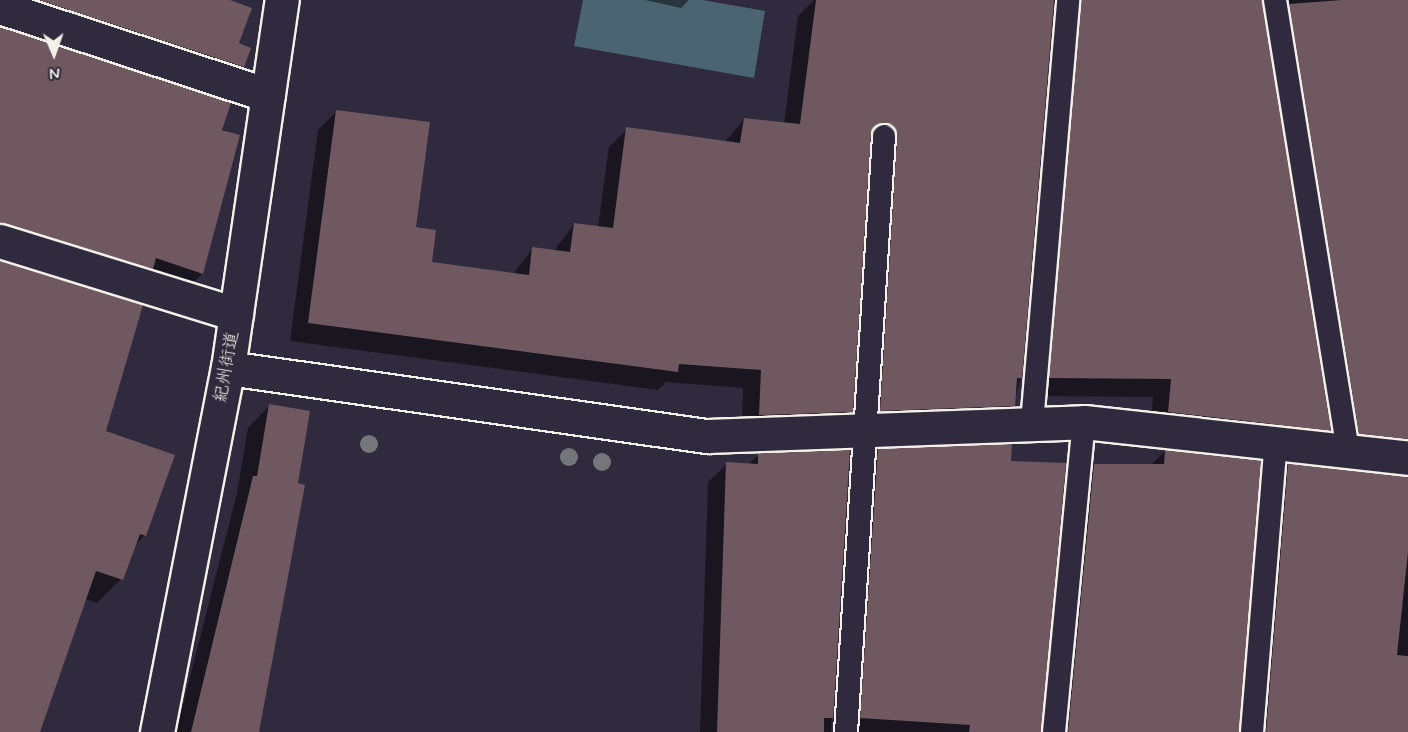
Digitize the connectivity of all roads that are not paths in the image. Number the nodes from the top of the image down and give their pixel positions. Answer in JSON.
{"nodes":[{"id":1,"x":282,"y":0,"type":"edge"},
{"id":2,"x":1068,"y":0,"type":"edge"},
{"id":3,"x":1275,"y":0,"type":"edge"},
{"id":4,"x":0,"y":7,"type":"edge"},
{"id":5,"x":268,"y":95,"type":"junction"},
{"id":6,"x":884,"y":136,"type":"dead end"},
{"id":7,"x":0,"y":241,"type":"edge"},
{"id":8,"x":236,"y":314,"type":"junction"},
{"id":9,"x":228,"y":368,"type":"junction"},
{"id":10,"x":1084,"y":422,"type":"junction"},
{"id":11,"x":1032,"y":423,"type":"junction"},
{"id":12,"x":862,"y":427,"type":"junction"},
{"id":13,"x":1276,"y":442,"type":"junction"},
{"id":14,"x":1348,"y":451,"type":"junction"},
{"id":15,"x":1408,"y":458,"type":"edge"},
{"id":16,"x":157,"y":732,"type":"edge"},
{"id":17,"x":846,"y":732,"type":"edge"},
{"id":18,"x":1054,"y":732,"type":"edge"},
{"id":19,"x":1252,"y":732,"type":"edge"}],
"edges":[{"from":1,"to":5,"type":"street","name":"紀州街道"},
{"from":2,"to":11,"type":"lane"},
{"from":3,"to":14,"type":"lane"},
{"from":4,"to":5,"type":"street"},
{"from":5,"to":8,"type":"street","name":"紀州街道"},
{"from":6,"to":12,"type":"lane"},
{"from":7,"to":8,"type":"street"},
{"from":8,"to":9,"type":"street","name":"紀州街道"},
{"from":9,"to":12,"type":"street"},
{"from":9,"to":16,"type":"street","name":"紀州街道"},
{"from":10,"to":11,"type":"street"},
{"from":10,"to":13,"type":"street"},
{"from":10,"to":18,"type":"lane"},
{"from":11,"to":12,"type":"street"},
{"from":12,"to":17,"type":"lane"},
{"from":13,"to":14,"type":"street"},
{"from":13,"to":19,"type":"lane"},
{"from":14,"to":15,"type":"street"}]}
